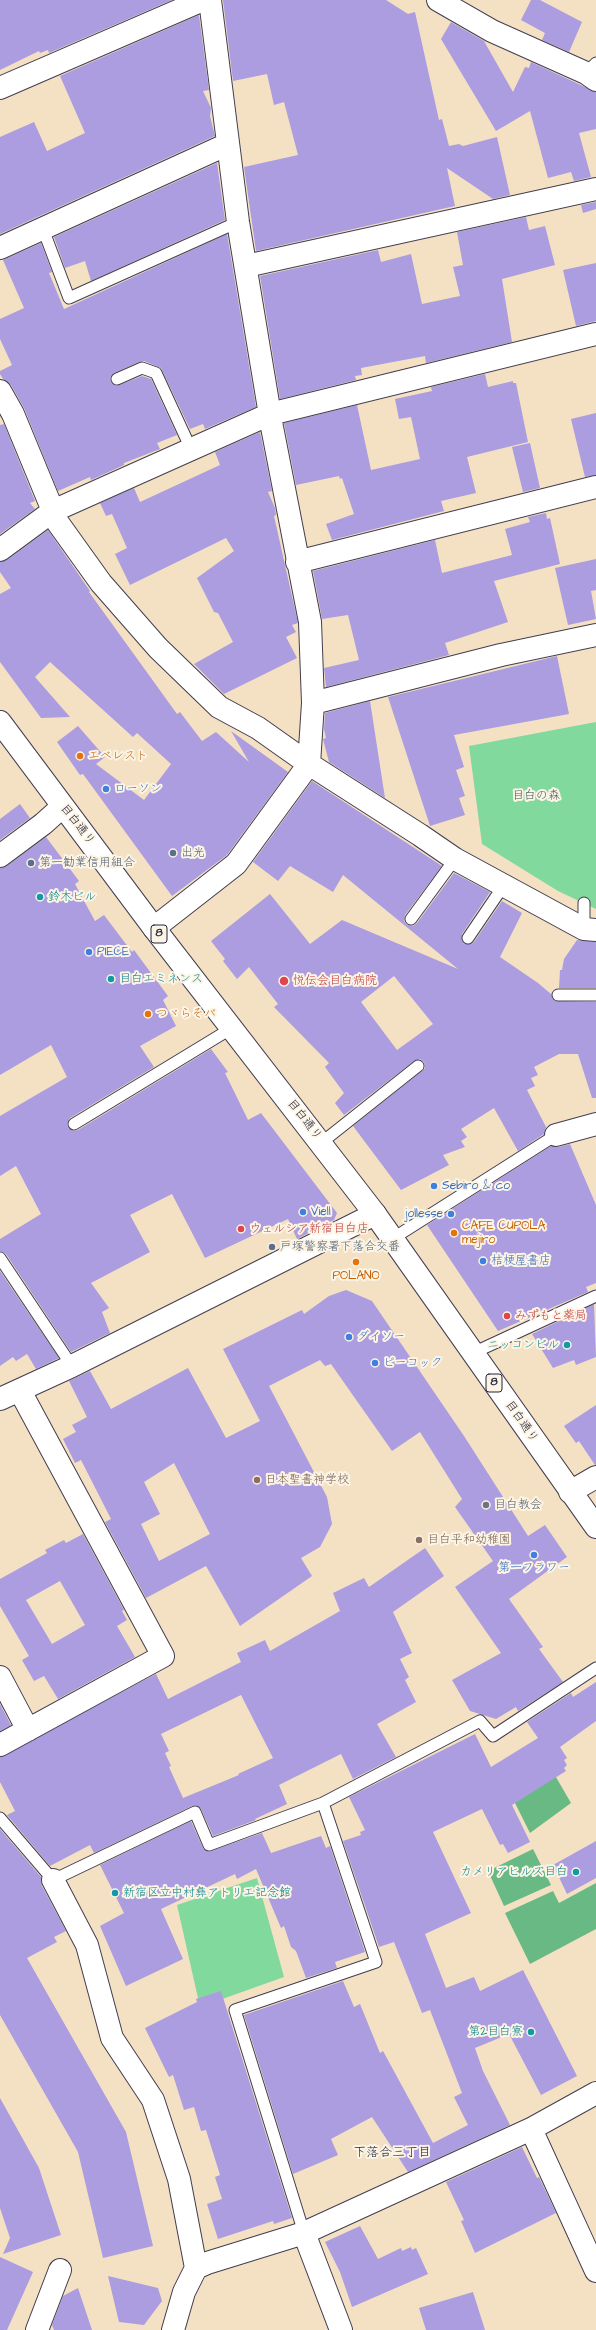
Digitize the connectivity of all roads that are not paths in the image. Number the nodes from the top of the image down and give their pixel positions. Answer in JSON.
{"nodes":[{"id":1,"x":203,"y":0,"type":"edge"},
{"id":2,"x":210,"y":0,"type":"edge"},
{"id":3,"x":438,"y":0,"type":"edge"},
{"id":4,"x":593,"y":72,"type":"edge"},
{"id":5,"x":0,"y":88,"type":"edge"},
{"id":6,"x":228,"y":144,"type":"junction"},
{"id":7,"x":596,"y":189,"type":"edge"},
{"id":8,"x":238,"y":222,"type":"junction"},
{"id":9,"x":43,"y":229,"type":"junction"},
{"id":10,"x":0,"y":248,"type":"edge"},
{"id":11,"x":246,"y":266,"type":"junction"},
{"id":12,"x":596,"y":334,"type":"edge"},
{"id":13,"x":116,"y":379,"type":"dead end"},
{"id":14,"x":0,"y":391,"type":"edge"},
{"id":15,"x":270,"y":414,"type":"junction"},
{"id":16,"x":6,"y":417,"type":"edge"},
{"id":17,"x":191,"y":449,"type":"junction"},
{"id":18,"x":596,"y":487,"type":"edge"},
{"id":19,"x":53,"y":511,"type":"junction"},
{"id":20,"x":0,"y":550,"type":"edge"},
{"id":21,"x":297,"y":562,"type":"junction"},
{"id":22,"x":596,"y":635,"type":"edge"},
{"id":23,"x":313,"y":703,"type":"junction"},
{"id":24,"x":0,"y":722,"type":"edge"},
{"id":25,"x":309,"y":764,"type":"junction"},
{"id":26,"x":62,"y":807,"type":"junction"},
{"id":27,"x":0,"y":856,"type":"edge"},
{"id":28,"x":455,"y":859,"type":"junction"},
{"id":29,"x":504,"y":885,"type":"junction"},
{"id":30,"x":584,"y":903,"type":"dead end"},
{"id":31,"x":411,"y":919,"type":"dead end"},
{"id":32,"x":154,"y":928,"type":"junction"},
{"id":33,"x":590,"y":930,"type":"edge"},
{"id":34,"x":468,"y":938,"type":"dead end"},
{"id":35,"x":558,"y":994,"type":"dead end"},
{"id":36,"x":596,"y":995,"type":"edge"},
{"id":37,"x":232,"y":1028,"type":"junction"},
{"id":38,"x":418,"y":1066,"type":"dead end"},
{"id":39,"x":74,"y":1124,"type":"dead end"},
{"id":40,"x":596,"y":1124,"type":"edge"},
{"id":41,"x":556,"y":1135,"type":"joint"},
{"id":42,"x":322,"y":1142,"type":"junction"},
{"id":43,"x":375,"y":1214,"type":"junction"},
{"id":44,"x":392,"y":1239,"type":"junction"},
{"id":45,"x":0,"y":1258,"type":"edge"},
{"id":46,"x":596,"y":1296,"type":"edge"},
{"id":47,"x":473,"y":1353,"type":"junction"},
{"id":48,"x":72,"y":1366,"type":"junction"},
{"id":49,"x":20,"y":1391,"type":"junction"},
{"id":50,"x":0,"y":1399,"type":"edge"},
{"id":51,"x":596,"y":1477,"type":"edge"},
{"id":52,"x":570,"y":1492,"type":"junction"},
{"id":53,"x":596,"y":1527,"type":"edge"},
{"id":54,"x":596,"y":1668,"type":"edge"},
{"id":55,"x":0,"y":1677,"type":"edge"},
{"id":56,"x":28,"y":1730,"type":"junction"},
{"id":57,"x":0,"y":1746,"type":"edge"},
{"id":58,"x":323,"y":1803,"type":"junction"},
{"id":59,"x":0,"y":1818,"type":"edge"},
{"id":60,"x":53,"y":1880,"type":"junction"},
{"id":61,"x":596,"y":2093,"type":"edge"},
{"id":62,"x":531,"y":2129,"type":"junction"},
{"id":63,"x":304,"y":2233,"type":"junction"},
{"id":64,"x":196,"y":2268,"type":"junction"},
{"id":65,"x":60,"y":2270,"type":"dead end"},
{"id":66,"x":596,"y":2271,"type":"edge"},
{"id":67,"x":37,"y":2330,"type":"edge"},
{"id":68,"x":173,"y":2330,"type":"edge"},
{"id":69,"x":341,"y":2330,"type":"edge"}],
"edges":[{"from":1,"to":5,"type":"street"},
{"from":2,"to":6,"type":"street"},
{"from":3,"to":4,"type":"street"},
{"from":6,"to":8,"type":"street"},
{"from":6,"to":9,"type":"street"},
{"from":7,"to":11,"type":"street"},
{"from":8,"to":9,"type":"lane"},
{"from":8,"to":11,"type":"street"},
{"from":9,"to":10,"type":"street"},
{"from":11,"to":15,"type":"street"},
{"from":12,"to":15,"type":"street"},
{"from":13,"to":17,"type":"lane"},
{"from":14,"to":16,"type":"street"},
{"from":15,"to":17,"type":"street"},
{"from":15,"to":21,"type":"street"},
{"from":16,"to":19,"type":"street"},
{"from":17,"to":19,"type":"street"},
{"from":18,"to":21,"type":"street"},
{"from":19,"to":20,"type":"street"},
{"from":19,"to":25,"type":"street"},
{"from":21,"to":23,"type":"street"},
{"from":22,"to":23,"type":"street"},
{"from":23,"to":25,"type":"street"},
{"from":24,"to":26,"type":"street","name":"目白通り","number":"8"},
{"from":25,"to":28,"type":"street"},
{"from":25,"to":32,"type":"street"},
{"from":26,"to":27,"type":"street"},
{"from":26,"to":32,"type":"street","name":"目白通り","number":"8"},
{"from":28,"to":29,"type":"street"},
{"from":28,"to":31,"type":"lane"},
{"from":29,"to":33,"type":"street"},
{"from":29,"to":34,"type":"lane"},
{"from":30,"to":33,"type":"lane"},
{"from":32,"to":37,"type":"street","name":"目白通り","number":"8"},
{"from":35,"to":36,"type":"lane"},
{"from":37,"to":39,"type":"lane"},
{"from":37,"to":42,"type":"street","name":"目白通り","number":"8"},
{"from":38,"to":42,"type":"lane"},
{"from":40,"to":41,"type":"street"},
{"from":41,"to":44,"type":"lane"},
{"from":42,"to":43,"type":"street","name":"目白通り","number":"8"},
{"from":43,"to":44,"type":"street","name":"目白通り","number":"8"},
{"from":43,"to":48,"type":"street"},
{"from":44,"to":47,"type":"street","name":"目白通り","number":"8"},
{"from":45,"to":48,"type":"lane"},
{"from":46,"to":47,"type":"lane"},
{"from":47,"to":52,"type":"street","name":"目白通り","number":"8"},
{"from":48,"to":49,"type":"street"},
{"from":49,"to":50,"type":"street"},
{"from":49,"to":56,"type":"street"},
{"from":51,"to":52,"type":"street"},
{"from":52,"to":53,"type":"street","name":"目白通り","number":"8"},
{"from":54,"to":58,"type":"lane"},
{"from":55,"to":56,"type":"street"},
{"from":56,"to":57,"type":"street"},
{"from":58,"to":60,"type":"lane"},
{"from":58,"to":63,"type":"lane"},
{"from":59,"to":60,"type":"lane"},
{"from":60,"to":64,"type":"street"},
{"from":61,"to":62,"type":"street"},
{"from":62,"to":63,"type":"street"},
{"from":62,"to":66,"type":"street"},
{"from":63,"to":64,"type":"street"},
{"from":63,"to":69,"type":"street"},
{"from":64,"to":68,"type":"street"},
{"from":65,"to":67,"type":"street"}]}
